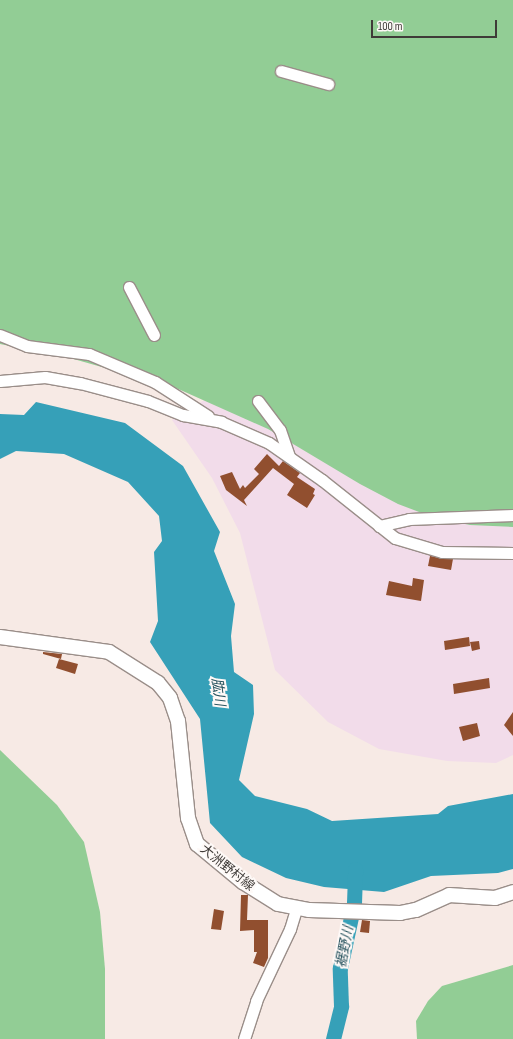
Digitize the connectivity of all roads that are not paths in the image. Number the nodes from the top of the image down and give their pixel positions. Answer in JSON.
{"nodes":[{"id":1,"x":281,"y":71,"type":"dead end"},
{"id":2,"x":328,"y":84,"type":"dead end"},
{"id":3,"x":129,"y":287,"type":"dead end"},
{"id":4,"x":0,"y":334,"type":"edge"},
{"id":5,"x":154,"y":335,"type":"dead end"},
{"id":6,"x":0,"y":381,"type":"edge"},
{"id":7,"x":258,"y":402,"type":"dead end"},
{"id":8,"x":221,"y":422,"type":"junction"},
{"id":9,"x":289,"y":456,"type":"junction"},
{"id":10,"x":513,"y":515,"type":"edge"},
{"id":11,"x":379,"y":526,"type":"junction"},
{"id":12,"x":513,"y":553,"type":"edge"},
{"id":13,"x":0,"y":637,"type":"edge"},
{"id":14,"x":513,"y":892,"type":"edge"},
{"id":15,"x":296,"y":909,"type":"junction"},
{"id":16,"x":244,"y":1039,"type":"edge"}],
"edges":[{"from":1,"to":2,"type":"street"},
{"from":3,"to":5,"type":"street"},
{"from":4,"to":8,"type":"street"},
{"from":6,"to":8,"type":"street"},
{"from":7,"to":9,"type":"street"},
{"from":8,"to":9,"type":"street"},
{"from":9,"to":11,"type":"street"},
{"from":10,"to":11,"type":"street"},
{"from":11,"to":12,"type":"street"},
{"from":13,"to":15,"type":"main road","name":"大洲野村線"},
{"from":14,"to":15,"type":"main road","name":"大洲野村線"},
{"from":15,"to":16,"type":"street"}]}
